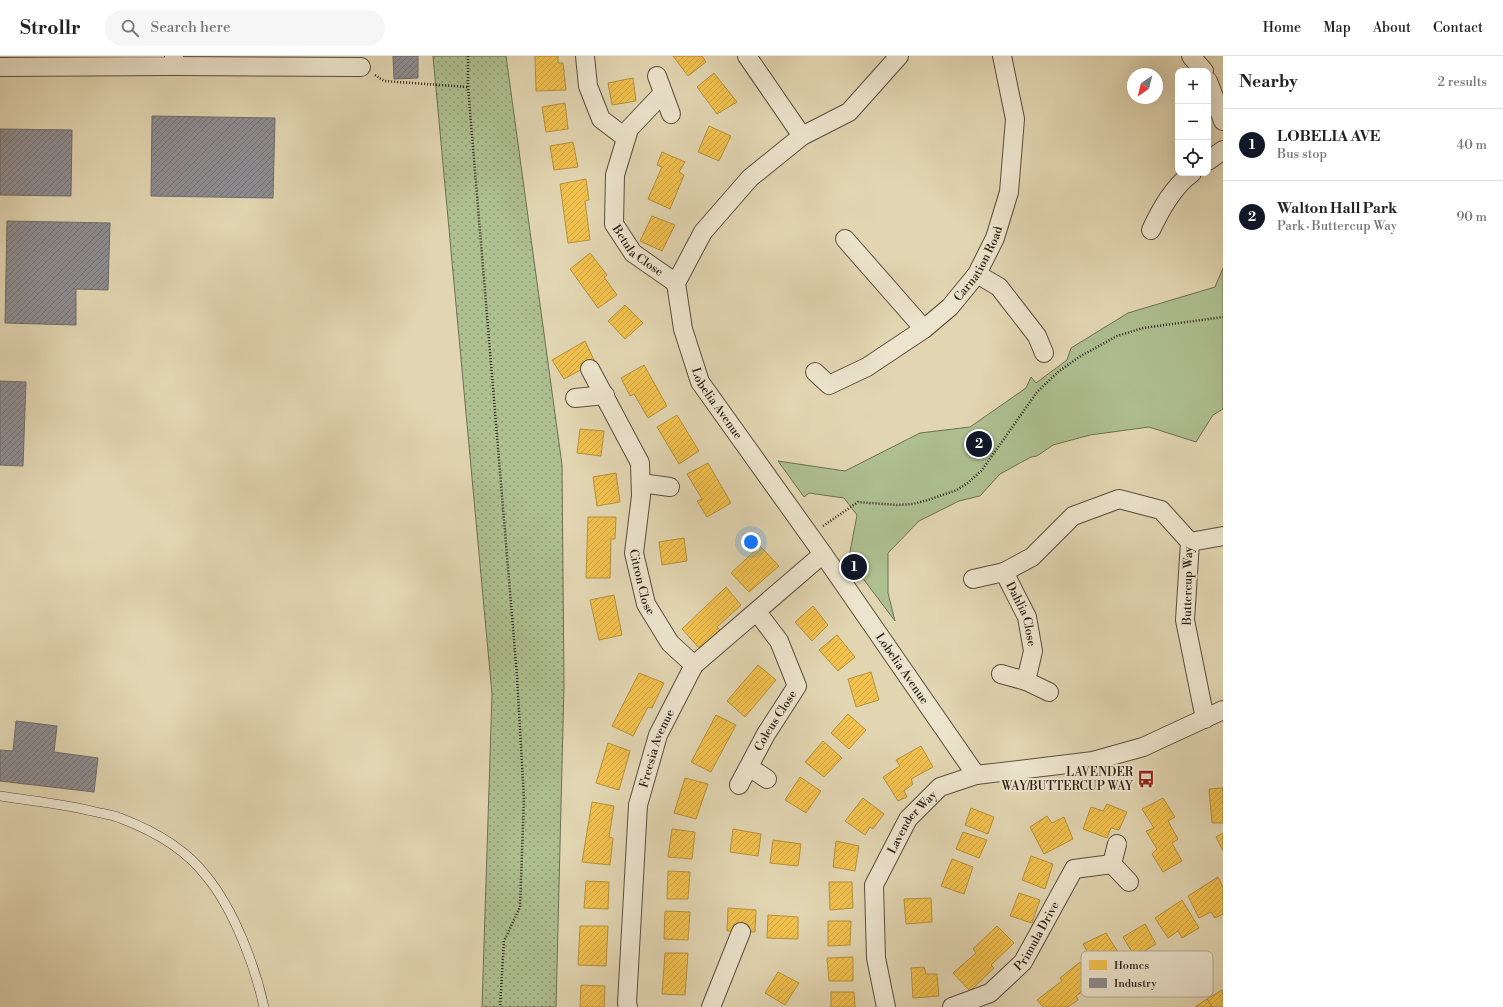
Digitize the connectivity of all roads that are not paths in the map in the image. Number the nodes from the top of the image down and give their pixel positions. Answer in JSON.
{"nodes":[{"id":1,"x":585,"y":56,"type":"edge"},
{"id":2,"x":747,"y":56,"type":"edge"},
{"id":3,"x":899,"y":56,"type":"edge"},
{"id":4,"x":1002,"y":56,"type":"edge"},
{"id":5,"x":1191,"y":56,"type":"edge"},
{"id":6,"x":174,"y":61,"type":"edge"},
{"id":7,"x":0,"y":67,"type":"edge"},
{"id":8,"x":361,"y":67,"type":"road end"},
{"id":9,"x":1201,"y":68,"type":"edge"},
{"id":10,"x":657,"y":76,"type":"dead end"},
{"id":11,"x":1211,"y":88,"type":"edge"},
{"id":12,"x":663,"y":93,"type":"junction"},
{"id":13,"x":671,"y":114,"type":"dead end"},
{"id":14,"x":1220,"y":114,"type":"edge"},
{"id":15,"x":802,"y":136,"type":"junction"},
{"id":16,"x":626,"y":138,"type":"junction"},
{"id":17,"x":1223,"y":150,"type":"edge"},
{"id":18,"x":1211,"y":159,"type":"edge"},
{"id":19,"x":1188,"y":176,"type":"edge"},
{"id":20,"x":1151,"y":230,"type":"dead end"},
{"id":21,"x":845,"y":239,"type":"dead end"},
{"id":22,"x":977,"y":274,"type":"junction"},
{"id":23,"x":676,"y":283,"type":"junction"},
{"id":24,"x":924,"y":329,"type":"junction"},
{"id":25,"x":1044,"y":353,"type":"dead end"},
{"id":26,"x":590,"y":369,"type":"dead end"},
{"id":27,"x":815,"y":372,"type":"dead end"},
{"id":28,"x":605,"y":395,"type":"junction"},
{"id":29,"x":575,"y":398,"type":"dead end"},
{"id":30,"x":641,"y":483,"type":"junction"},
{"id":31,"x":670,"y":487,"type":"dead end"},
{"id":32,"x":1223,"y":536,"type":"edge"},
{"id":33,"x":1190,"y":542,"type":"junction"},
{"id":34,"x":823,"y":554,"type":"junction"},
{"id":35,"x":1004,"y":572,"type":"junction"},
{"id":36,"x":973,"y":579,"type":"dead end"},
{"id":37,"x":757,"y":612,"type":"junction"},
{"id":38,"x":694,"y":665,"type":"junction"},
{"id":39,"x":1001,"y":674,"type":"dead end"},
{"id":40,"x":1026,"y":681,"type":"junction"},
{"id":41,"x":1048,"y":692,"type":"dead end"},
{"id":42,"x":1223,"y":710,"type":"edge"},
{"id":43,"x":1205,"y":719,"type":"junction"},
{"id":44,"x":749,"y":767,"type":"junction"},
{"id":45,"x":976,"y":775,"type":"junction"},
{"id":46,"x":767,"y":779,"type":"dead end"},
{"id":47,"x":739,"y":785,"type":"dead end"},
{"id":48,"x":0,"y":796,"type":"edge"},
{"id":49,"x":1117,"y":844,"type":"dead end"},
{"id":50,"x":1112,"y":864,"type":"junction"},
{"id":51,"x":1129,"y":882,"type":"dead end"},
{"id":52,"x":741,"y":932,"type":"dead end"},
{"id":53,"x":264,"y":1007,"type":"edge"},
{"id":54,"x":628,"y":1007,"type":"edge"},
{"id":55,"x":711,"y":1007,"type":"edge"},
{"id":56,"x":886,"y":1007,"type":"edge"},
{"id":57,"x":952,"y":1007,"type":"edge"}],
"edges":[{"from":1,"to":16,"type":"street"},
{"from":2,"to":15,"type":"street"},
{"from":3,"to":15,"type":"street"},
{"from":4,"to":22,"type":"street","name":"Carnation Road"},
{"from":5,"to":9,"type":"street"},
{"from":6,"to":7,"type":"street"},
{"from":6,"to":8,"type":"street"},
{"from":10,"to":12,"type":"street"},
{"from":11,"to":14,"type":"street"},
{"from":12,"to":13,"type":"street"},
{"from":12,"to":16,"type":"street","name":"Betula Close"},
{"from":15,"to":23,"type":"street"},
{"from":16,"to":23,"type":"street","name":"Betula Close"},
{"from":17,"to":18,"type":"street"},
{"from":19,"to":20,"type":"street"},
{"from":21,"to":24,"type":"street"},
{"from":22,"to":24,"type":"street","name":"Carnation Road"},
{"from":22,"to":25,"type":"street"},
{"from":23,"to":34,"type":"street","name":"Lobelia Avenue"},
{"from":24,"to":27,"type":"street","name":"Carnation Road"},
{"from":26,"to":28,"type":"street","name":"Citron Close"},
{"from":28,"to":29,"type":"street"},
{"from":28,"to":30,"type":"street","name":"Citron Close"},
{"from":30,"to":31,"type":"street"},
{"from":30,"to":38,"type":"street","name":"Citron Close"},
{"from":32,"to":33,"type":"street"},
{"from":33,"to":35,"type":"street","name":"Buttercup Way"},
{"from":33,"to":43,"type":"street","name":"Buttercup Way"},
{"from":34,"to":37,"type":"street","name":"Freesia Avenue"},
{"from":34,"to":45,"type":"street","name":"Lobelia Avenue"},
{"from":35,"to":36,"type":"street","name":"Buttercup Way"},
{"from":35,"to":40,"type":"street","name":"Dahlia Close"},
{"from":37,"to":38,"type":"street","name":"Freesia Avenue"},
{"from":37,"to":44,"type":"street","name":"Coleus Close"},
{"from":38,"to":54,"type":"street","name":"Freesia Avenue"},
{"from":39,"to":40,"type":"street"},
{"from":40,"to":41,"type":"street"},
{"from":42,"to":43,"type":"street","name":"Lavender Way"},
{"from":43,"to":45,"type":"street","name":"Lavender Way"},
{"from":44,"to":46,"type":"street"},
{"from":44,"to":47,"type":"street","name":"Coleus Close"},
{"from":45,"to":56,"type":"street","name":"Lavender Way"},
{"from":48,"to":53,"type":"lane"},
{"from":49,"to":50,"type":"street"},
{"from":50,"to":51,"type":"street"},
{"from":50,"to":57,"type":"street","name":"Primula Drive"},
{"from":52,"to":55,"type":"street"}]}
